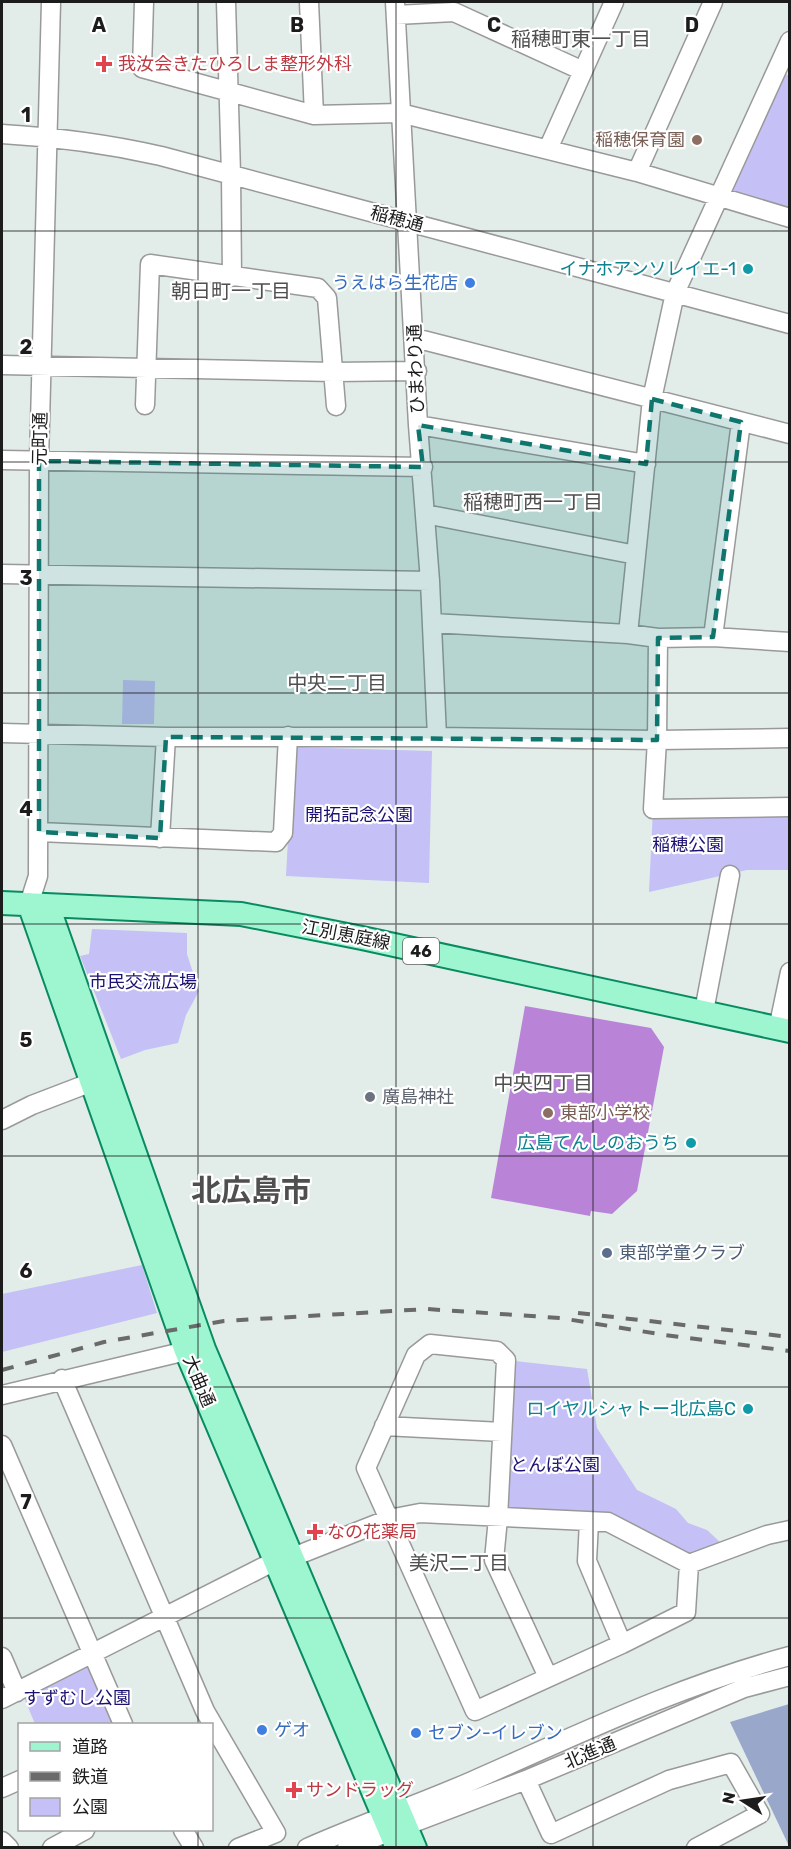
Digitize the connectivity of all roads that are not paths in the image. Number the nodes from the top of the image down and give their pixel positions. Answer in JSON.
{"nodes":[{"id":1,"x":51,"y":2,"type":"edge"},
{"id":2,"x":144,"y":2,"type":"edge"},
{"id":3,"x":226,"y":2,"type":"edge"},
{"id":4,"x":309,"y":2,"type":"edge"},
{"id":5,"x":614,"y":2,"type":"edge"},
{"id":6,"x":713,"y":2,"type":"edge"},
{"id":7,"x":396,"y":8,"type":"edge"},
{"id":8,"x":789,"y":42,"type":"edge"},
{"id":9,"x":583,"y":71,"type":"junction"},
{"id":10,"x":783,"y":72,"type":"edge"},
{"id":11,"x":228,"y":92,"type":"junction"},
{"id":12,"x":400,"y":113,"type":"junction"},
{"id":13,"x":314,"y":115,"type":"junction"},
{"id":14,"x":2,"y":134,"type":"edge"},
{"id":15,"x":47,"y":136,"type":"junction"},
{"id":16,"x":548,"y":148,"type":"junction"},
{"id":17,"x":637,"y":172,"type":"junction"},
{"id":18,"x":231,"y":174,"type":"junction"},
{"id":19,"x":720,"y":196,"type":"junction"},
{"id":20,"x":789,"y":218,"type":"edge"},
{"id":21,"x":409,"y":222,"type":"junction"},
{"id":22,"x":232,"y":277,"type":"junction"},
{"id":23,"x":675,"y":293,"type":"junction"},
{"id":24,"x":789,"y":324,"type":"edge"},
{"id":25,"x":415,"y":338,"type":"junction"},
{"id":26,"x":2,"y":365,"type":"edge"},
{"id":27,"x":41,"y":366,"type":"junction"},
{"id":28,"x":146,"y":368,"type":"junction"},
{"id":29,"x":417,"y":371,"type":"junction"},
{"id":30,"x":333,"y":372,"type":"junction"},
{"id":31,"x":652,"y":399,"type":"junction"},
{"id":32,"x":145,"y":405,"type":"dead end"},
{"id":33,"x":336,"y":406,"type":"dead end"},
{"id":34,"x":741,"y":422,"type":"junction"},
{"id":35,"x":418,"y":425,"type":"junction"},
{"id":36,"x":789,"y":434,"type":"edge"},
{"id":37,"x":2,"y":460,"type":"edge"},
{"id":38,"x":39,"y":461,"type":"junction"},
{"id":39,"x":646,"y":464,"type":"junction"},
{"id":40,"x":423,"y":467,"type":"junction"},
{"id":41,"x":425,"y":514,"type":"junction"},
{"id":42,"x":636,"y":555,"type":"junction"},
{"id":43,"x":2,"y":574,"type":"edge"},
{"id":44,"x":39,"y":574,"type":"junction"},
{"id":45,"x":430,"y":581,"type":"junction"},
{"id":46,"x":432,"y":623,"type":"junction"},
{"id":47,"x":628,"y":634,"type":"junction"},
{"id":48,"x":713,"y":637,"type":"junction"},
{"id":49,"x":658,"y":638,"type":"junction"},
{"id":50,"x":789,"y":642,"type":"edge"},
{"id":51,"x":2,"y":733,"type":"edge"},
{"id":52,"x":39,"y":733,"type":"junction"},
{"id":53,"x":166,"y":736,"type":"junction"},
{"id":54,"x":288,"y":736,"type":"junction"},
{"id":55,"x":437,"y":737,"type":"junction"},
{"id":56,"x":789,"y":738,"type":"edge"},
{"id":57,"x":657,"y":740,"type":"junction"},
{"id":58,"x":789,"y":807,"type":"edge"},
{"id":59,"x":39,"y":832,"type":"junction"},
{"id":60,"x":160,"y":838,"type":"junction"},
{"id":61,"x":730,"y":875,"type":"dead end"},
{"id":62,"x":2,"y":903,"type":"edge"},
{"id":63,"x":39,"y":905,"type":"junction"},
{"id":64,"x":789,"y":972,"type":"edge"},
{"id":65,"x":704,"y":1011,"type":"junction"},
{"id":66,"x":784,"y":1030,"type":"edge"},
{"id":67,"x":100,"y":1077,"type":"junction"},
{"id":68,"x":2,"y":1120,"type":"edge"},
{"id":69,"x":186,"y":1352,"type":"junction"},
{"id":70,"x":62,"y":1379,"type":"junction"},
{"id":71,"x":2,"y":1395,"type":"edge"},
{"id":72,"x":384,"y":1426,"type":"junction"},
{"id":73,"x":502,"y":1432,"type":"junction"},
{"id":74,"x":2,"y":1445,"type":"edge"},
{"id":75,"x":498,"y":1518,"type":"junction"},
{"id":76,"x":389,"y":1519,"type":"junction"},
{"id":77,"x":589,"y":1522,"type":"junction"},
{"id":78,"x":789,"y":1530,"type":"edge"},
{"id":79,"x":284,"y":1559,"type":"junction"},
{"id":80,"x":689,"y":1564,"type":"junction"},
{"id":81,"x":163,"y":1617,"type":"junction"},
{"id":82,"x":622,"y":1644,"type":"junction"},
{"id":83,"x":92,"y":1654,"type":"junction"},
{"id":84,"x":789,"y":1656,"type":"edge"},
{"id":85,"x":2,"y":1657,"type":"edge"},
{"id":86,"x":789,"y":1676,"type":"edge"},
{"id":87,"x":548,"y":1677,"type":"junction"},
{"id":88,"x":9,"y":1696,"type":"edge"},
{"id":89,"x":122,"y":1723,"type":"edge"},
{"id":90,"x":212,"y":1723,"type":"edge"},
{"id":91,"x":213,"y":1725,"type":"edge"},
{"id":92,"x":18,"y":1780,"type":"edge"},
{"id":93,"x":526,"y":1780,"type":"junction"},
{"id":94,"x":2,"y":1788,"type":"edge"},
{"id":95,"x":395,"y":1826,"type":"edge"},
{"id":96,"x":83,"y":1831,"type":"edge"},
{"id":97,"x":184,"y":1831,"type":"edge"},
{"id":98,"x":2,"y":1841,"type":"edge"},
{"id":99,"x":726,"y":1841,"type":"edge"},
{"id":100,"x":9,"y":1848,"type":"edge"},
{"id":101,"x":52,"y":1848,"type":"edge"},
{"id":102,"x":194,"y":1848,"type":"edge"},
{"id":103,"x":238,"y":1848,"type":"edge"},
{"id":104,"x":307,"y":1848,"type":"edge"},
{"id":105,"x":347,"y":1848,"type":"edge"},
{"id":106,"x":415,"y":1848,"type":"edge"},
{"id":107,"x":696,"y":1848,"type":"edge"}],
"edges":[{"from":1,"to":15,"type":"street","name":"元町通"},
{"from":2,"to":11,"type":"street"},
{"from":3,"to":11,"type":"street"},
{"from":4,"to":13,"type":"street"},
{"from":5,"to":9,"type":"street"},
{"from":6,"to":17,"type":"street"},
{"from":7,"to":9,"type":"street"},
{"from":7,"to":12,"type":"street","name":"ひまわり通"},
{"from":8,"to":10,"type":"street"},
{"from":9,"to":16,"type":"street"},
{"from":10,"to":19,"type":"street"},
{"from":11,"to":13,"type":"street"},
{"from":11,"to":18,"type":"street"},
{"from":12,"to":13,"type":"street"},
{"from":12,"to":16,"type":"street"},
{"from":12,"to":21,"type":"street","name":"ひまわり通"},
{"from":14,"to":15,"type":"street","name":"稲穂通"},
{"from":15,"to":18,"type":"street","name":"稲穂通"},
{"from":15,"to":27,"type":"street","name":"元町通"},
{"from":16,"to":17,"type":"street"},
{"from":17,"to":19,"type":"street"},
{"from":18,"to":21,"type":"street","name":"稲穂通"},
{"from":18,"to":22,"type":"street"},
{"from":19,"to":20,"type":"street"},
{"from":19,"to":23,"type":"street"},
{"from":21,"to":23,"type":"street","name":"稲穂通"},
{"from":21,"to":25,"type":"street","name":"ひまわり通"},
{"from":22,"to":28,"type":"street"},
{"from":22,"to":30,"type":"street"},
{"from":23,"to":24,"type":"street","name":"稲穂通"},
{"from":23,"to":31,"type":"street"},
{"from":25,"to":29,"type":"street","name":"ひまわり通"},
{"from":25,"to":31,"type":"street"},
{"from":26,"to":27,"type":"street"},
{"from":27,"to":28,"type":"street"},
{"from":27,"to":38,"type":"street","name":"元町通"},
{"from":28,"to":30,"type":"street"},
{"from":28,"to":32,"type":"street"},
{"from":29,"to":30,"type":"street"},
{"from":29,"to":35,"type":"street","name":"ひまわり通"},
{"from":30,"to":33,"type":"street"},
{"from":31,"to":34,"type":"street"},
{"from":31,"to":39,"type":"street"},
{"from":34,"to":36,"type":"street"},
{"from":34,"to":48,"type":"street"},
{"from":35,"to":39,"type":"street"},
{"from":35,"to":40,"type":"street","name":"ひまわり通"},
{"from":37,"to":38,"type":"street"},
{"from":38,"to":40,"type":"street"},
{"from":38,"to":44,"type":"street","name":"元町通"},
{"from":39,"to":42,"type":"street"},
{"from":40,"to":41,"type":"street","name":"ひまわり通"},
{"from":41,"to":42,"type":"street"},
{"from":41,"to":45,"type":"street","name":"ひまわり通"},
{"from":42,"to":47,"type":"street"},
{"from":43,"to":44,"type":"street"},
{"from":44,"to":45,"type":"street"},
{"from":44,"to":52,"type":"street","name":"元町通"},
{"from":45,"to":46,"type":"street","name":"ひまわり通"},
{"from":46,"to":47,"type":"street"},
{"from":46,"to":55,"type":"street","name":"ひまわり通"},
{"from":47,"to":49,"type":"street"},
{"from":48,"to":49,"type":"street"},
{"from":48,"to":50,"type":"street"},
{"from":49,"to":57,"type":"street"},
{"from":51,"to":52,"type":"street"},
{"from":52,"to":53,"type":"street"},
{"from":52,"to":59,"type":"street","name":"元町通"},
{"from":53,"to":54,"type":"street"},
{"from":53,"to":60,"type":"street"},
{"from":54,"to":55,"type":"street"},
{"from":54,"to":60,"type":"street"},
{"from":55,"to":57,"type":"street"},
{"from":56,"to":57,"type":"street"},
{"from":57,"to":58,"type":"street"},
{"from":59,"to":60,"type":"street"},
{"from":59,"to":63,"type":"street","name":"元町通"},
{"from":61,"to":65,"type":"street"},
{"from":62,"to":63,"type":"main road","name":"江別恵庭線","number":"46"},
{"from":63,"to":65,"type":"main road","name":"江別恵庭線","number":"46"},
{"from":63,"to":67,"type":"main road","name":"大曲通"},
{"from":64,"to":66,"type":"street"},
{"from":65,"to":66,"type":"main road","name":"江別恵庭線","number":"46"},
{"from":67,"to":68,"type":"street"},
{"from":67,"to":69,"type":"main road","name":"大曲通"},
{"from":67,"to":79,"type":"main road","name":"大曲通"},
{"from":69,"to":70,"type":"street"},
{"from":69,"to":79,"type":"main road","name":"大曲通"},
{"from":70,"to":71,"type":"street"},
{"from":70,"to":81,"type":"street"},
{"from":72,"to":73,"type":"street"},
{"from":72,"to":73,"type":"street"},
{"from":72,"to":76,"type":"street"},
{"from":73,"to":75,"type":"street"},
{"from":74,"to":83,"type":"street"},
{"from":75,"to":76,"type":"street"},
{"from":75,"to":77,"type":"street"},
{"from":75,"to":87,"type":"street"},
{"from":76,"to":79,"type":"street"},
{"from":76,"to":87,"type":"street"},
{"from":77,"to":80,"type":"street"},
{"from":77,"to":82,"type":"street"},
{"from":78,"to":80,"type":"street"},
{"from":79,"to":81,"type":"street"},
{"from":79,"to":95,"type":"main road","name":"大曲通"},
{"from":80,"to":82,"type":"street"},
{"from":81,"to":83,"type":"street"},
{"from":81,"to":90,"type":"street"},
{"from":82,"to":87,"type":"street"},
{"from":83,"to":88,"type":"street"},
{"from":83,"to":89,"type":"street"},
{"from":84,"to":95,"type":"street","name":"北進通"},
{"from":85,"to":88,"type":"street"},
{"from":86,"to":93,"type":"street","name":"北進通"},
{"from":91,"to":103,"type":"street"},
{"from":92,"to":94,"type":"street"},
{"from":93,"to":95,"type":"street","name":"北進通"},
{"from":93,"to":99,"type":"street"},
{"from":95,"to":104,"type":"street"},
{"from":95,"to":105,"type":"street"},
{"from":95,"to":106,"type":"main road","name":"大曲通"},
{"from":96,"to":101,"type":"street"},
{"from":97,"to":102,"type":"street"},
{"from":98,"to":100,"type":"street"},
{"from":99,"to":107,"type":"street"}]}
